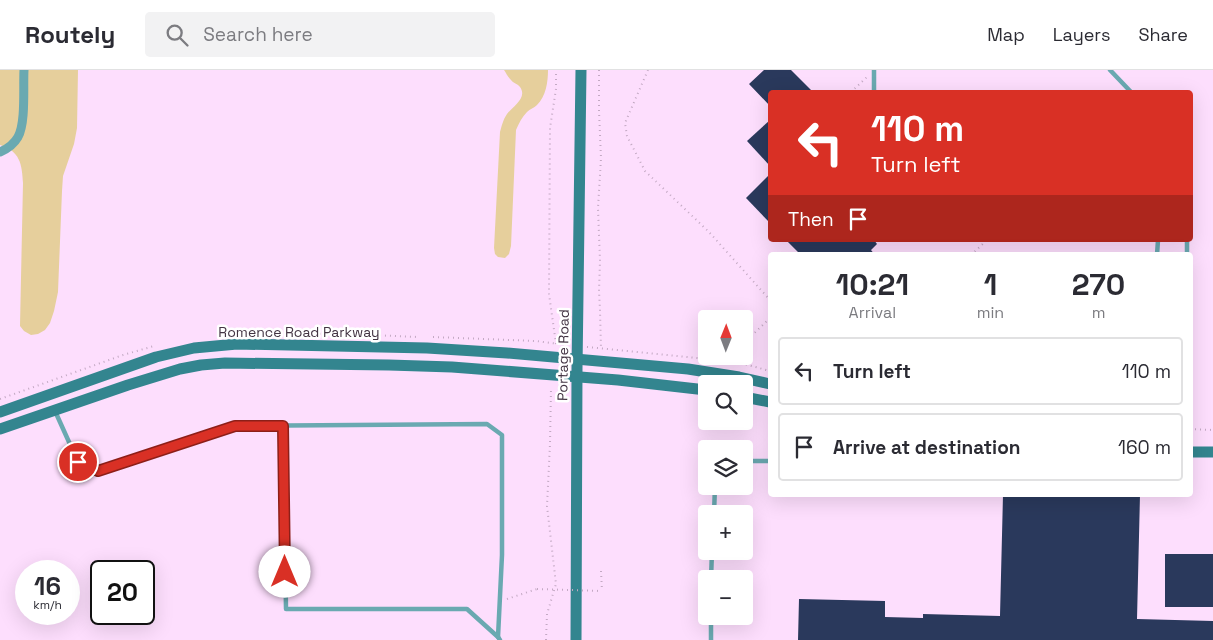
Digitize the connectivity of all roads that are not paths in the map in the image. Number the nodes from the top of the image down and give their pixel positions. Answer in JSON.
{"nodes":[{"id":1,"x":24,"y":70,"type":"edge"},
{"id":2,"x":581,"y":70,"type":"edge"},
{"id":3,"x":874,"y":70,"type":"edge"},
{"id":4,"x":1110,"y":70,"type":"edge"},
{"id":5,"x":874,"y":90,"type":"edge"},
{"id":6,"x":1129,"y":90,"type":"edge"},
{"id":7,"x":0,"y":152,"type":"edge"},
{"id":8,"x":577,"y":360,"type":"junction"},
{"id":9,"x":577,"y":377,"type":"junction"},
{"id":10,"x":768,"y":384,"type":"edge"},
{"id":11,"x":698,"y":389,"type":"edge"},
{"id":12,"x":48,"y":395,"type":"junction"},
{"id":13,"x":753,"y":398,"type":"edge"},
{"id":14,"x":768,"y":402,"type":"edge"},
{"id":15,"x":55,"y":410,"type":"junction"},
{"id":16,"x":0,"y":412,"type":"edge"},
{"id":17,"x":283,"y":426,"type":"junction"},
{"id":18,"x":0,"y":429,"type":"edge"},
{"id":19,"x":1193,"y":452,"type":"edge"},
{"id":20,"x":1213,"y":452,"type":"edge"},
{"id":21,"x":753,"y":461,"type":"edge"},
{"id":22,"x":768,"y":461,"type":"edge"},
{"id":23,"x":711,"y":625,"type":"edge"},
{"id":24,"x":499,"y":638,"type":"edge"},
{"id":25,"x":576,"y":640,"type":"edge"},
{"id":26,"x":711,"y":640,"type":"edge"}],
"edges":[{"from":1,"to":7,"type":"street"},
{"from":2,"to":8,"type":"street","name":"Portage Road"},
{"from":3,"to":5,"type":"lane"},
{"from":4,"to":6,"type":"lane"},
{"from":8,"to":9,"type":"street","name":"Portage Road"},
{"from":8,"to":10,"type":"street","name":"Romence Road Parkway"},
{"from":8,"to":12,"type":"street","name":"Romence Road Parkway"},
{"from":9,"to":11,"type":"street"},
{"from":9,"to":15,"type":"street"},
{"from":9,"to":25,"type":"street","name":"Portage Road"},
{"from":12,"to":15,"type":"street"},
{"from":12,"to":16,"type":"street","name":"Romence Road Parkway"},
{"from":13,"to":14,"type":"street"},
{"from":15,"to":17,"type":"lane"},
{"from":15,"to":18,"type":"street"},
{"from":17,"to":24,"type":"lane"},
{"from":17,"to":24,"type":"lane"},
{"from":19,"to":20,"type":"street"},
{"from":21,"to":22,"type":"lane"},
{"from":23,"to":26,"type":"lane"}]}
